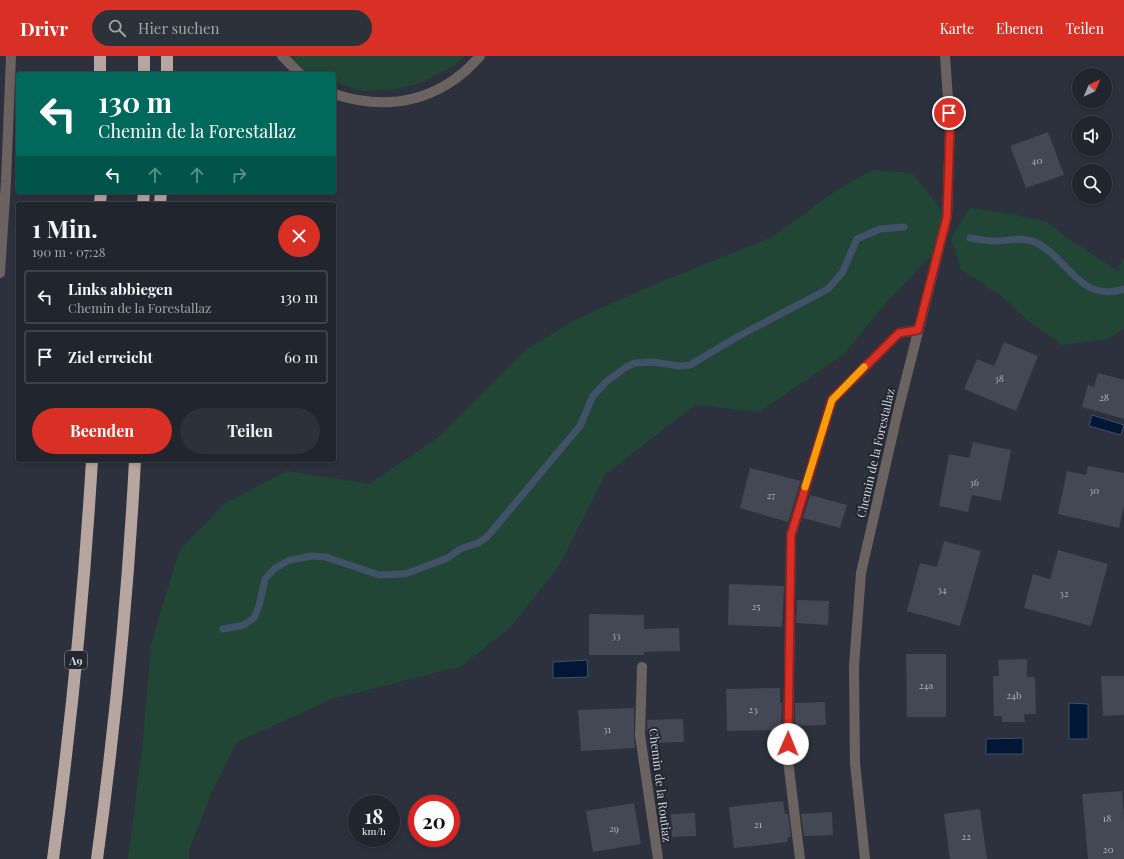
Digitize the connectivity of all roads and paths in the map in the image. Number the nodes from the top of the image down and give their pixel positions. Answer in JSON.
{"nodes":[{"id":1,"x":11,"y":56,"type":"edge"},
{"id":2,"x":100,"y":56,"type":"edge"},
{"id":3,"x":144,"y":56,"type":"edge"},
{"id":4,"x":167,"y":56,"type":"edge"},
{"id":5,"x":282,"y":56,"type":"edge"},
{"id":6,"x":480,"y":56,"type":"edge"},
{"id":7,"x":945,"y":56,"type":"edge"},
{"id":8,"x":100,"y":72,"type":"edge"},
{"id":9,"x":144,"y":72,"type":"edge"},
{"id":10,"x":167,"y":72,"type":"edge"},
{"id":11,"x":298,"y":72,"type":"edge"},
{"id":12,"x":336,"y":95,"type":"edge"},
{"id":13,"x":0,"y":273,"type":"edge"},
{"id":14,"x":918,"y":330,"type":"junction"},
{"id":15,"x":92,"y":462,"type":"edge"},
{"id":16,"x":135,"y":462,"type":"edge"},
{"id":17,"x":642,"y":667,"type":"dead end"},
{"id":18,"x":53,"y":859,"type":"edge"},
{"id":19,"x":97,"y":859,"type":"edge"},
{"id":20,"x":658,"y":859,"type":"edge"},
{"id":21,"x":800,"y":859,"type":"edge"},
{"id":22,"x":865,"y":859,"type":"edge"}],
"edges":[{"from":1,"to":13,"type":"street"},
{"from":2,"to":8,"type":"highway"},
{"from":3,"to":9,"type":"highway"},
{"from":4,"to":10,"type":"highway"},
{"from":5,"to":11,"type":"street"},
{"from":6,"to":12,"type":"street"},
{"from":7,"to":14,"type":"street","name":"Chemin de la Forestallaz"},
{"from":14,"to":21,"type":"street"},
{"from":14,"to":22,"type":"street","name":"Chemin de la Forestallaz"},
{"from":15,"to":18,"type":"highway","number":"A9"},
{"from":16,"to":19,"type":"highway"},
{"from":17,"to":20,"type":"street","name":"Chemin de la Routiaz"}]}
